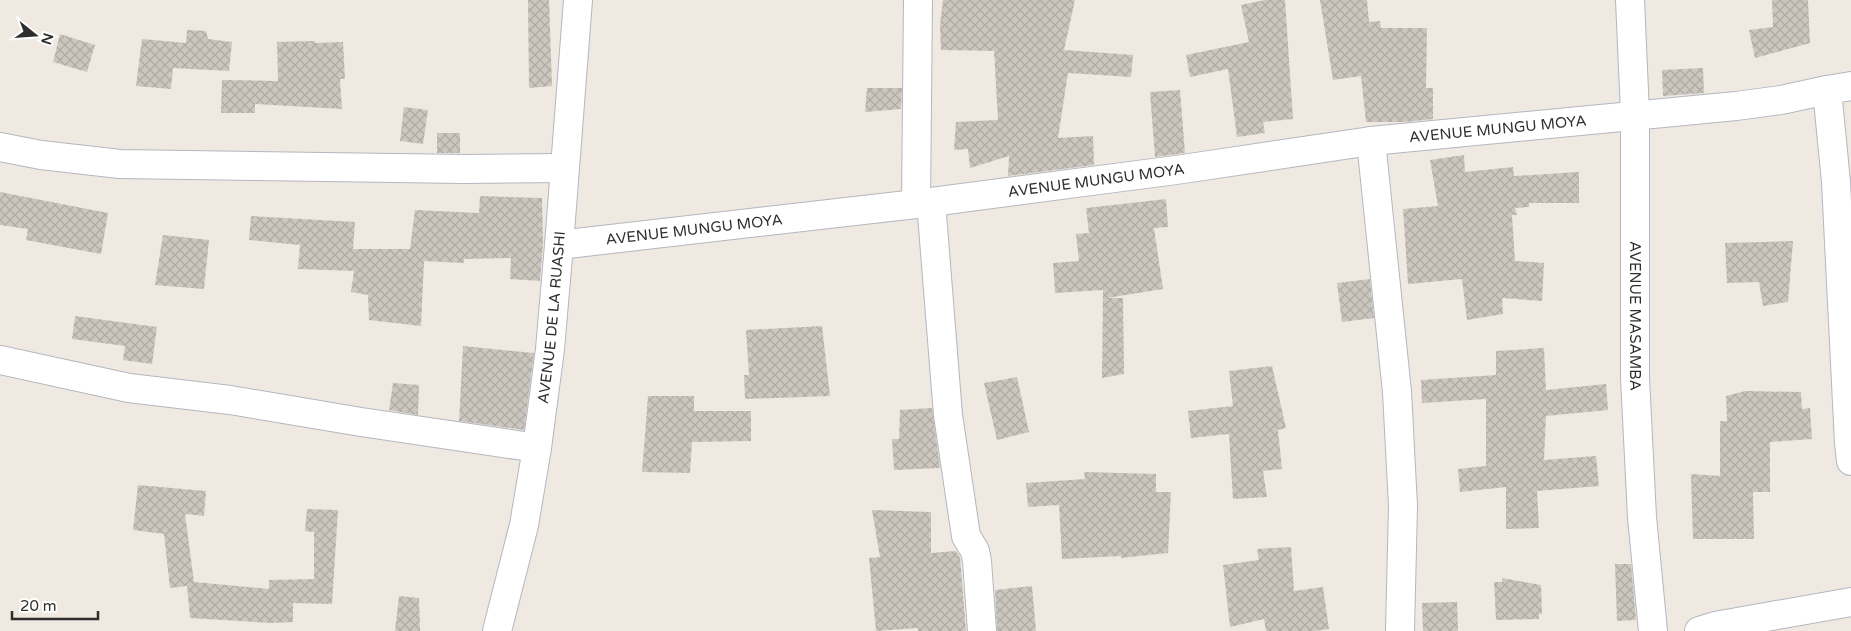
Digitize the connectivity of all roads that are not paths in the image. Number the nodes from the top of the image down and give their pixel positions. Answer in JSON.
{"nodes":[{"id":1,"x":578,"y":0,"type":"edge"},
{"id":2,"x":918,"y":0,"type":"edge"},
{"id":3,"x":1630,"y":0,"type":"edge"},
{"id":4,"x":1839,"y":88,"type":"edge"},
{"id":5,"x":1635,"y":114,"type":"junction"},
{"id":6,"x":1371,"y":141,"type":"junction"},
{"id":7,"x":0,"y":147,"type":"edge"},
{"id":8,"x":564,"y":168,"type":"junction"},
{"id":9,"x":924,"y":203,"type":"junction"},
{"id":10,"x":559,"y":245,"type":"junction"},
{"id":11,"x":0,"y":360,"type":"edge"},
{"id":12,"x":537,"y":448,"type":"junction"},
{"id":13,"x":1851,"y":461,"type":"edge"},
{"id":14,"x":1851,"y":602,"type":"edge"},
{"id":15,"x":497,"y":631,"type":"edge"},
{"id":16,"x":982,"y":631,"type":"edge"},
{"id":17,"x":1400,"y":631,"type":"edge"},
{"id":18,"x":1653,"y":631,"type":"edge"},
{"id":19,"x":1699,"y":631,"type":"edge"}],
"edges":[{"from":1,"to":8,"type":"street","name":"AVENUE DE LA RUASHI"},
{"from":2,"to":9,"type":"street"},
{"from":3,"to":5,"type":"street","name":"AVENUE MASAMBA"},
{"from":4,"to":5,"type":"street","name":"AVENUE MUNGU MOYA"},
{"from":4,"to":13,"type":"street"},
{"from":5,"to":6,"type":"street","name":"AVENUE MUNGU MOYA"},
{"from":5,"to":18,"type":"street","name":"AVENUE MASAMBA"},
{"from":6,"to":9,"type":"street","name":"AVENUE MUNGU MOYA"},
{"from":6,"to":17,"type":"street"},
{"from":7,"to":8,"type":"street"},
{"from":8,"to":10,"type":"street","name":"AVENUE DE LA RUASHI"},
{"from":9,"to":10,"type":"street","name":"AVENUE MUNGU MOYA"},
{"from":9,"to":16,"type":"street"},
{"from":10,"to":12,"type":"street","name":"AVENUE DE LA RUASHI"},
{"from":11,"to":12,"type":"street"},
{"from":12,"to":15,"type":"street","name":"AVENUE DE LA RUASHI"},
{"from":14,"to":19,"type":"street"}]}
